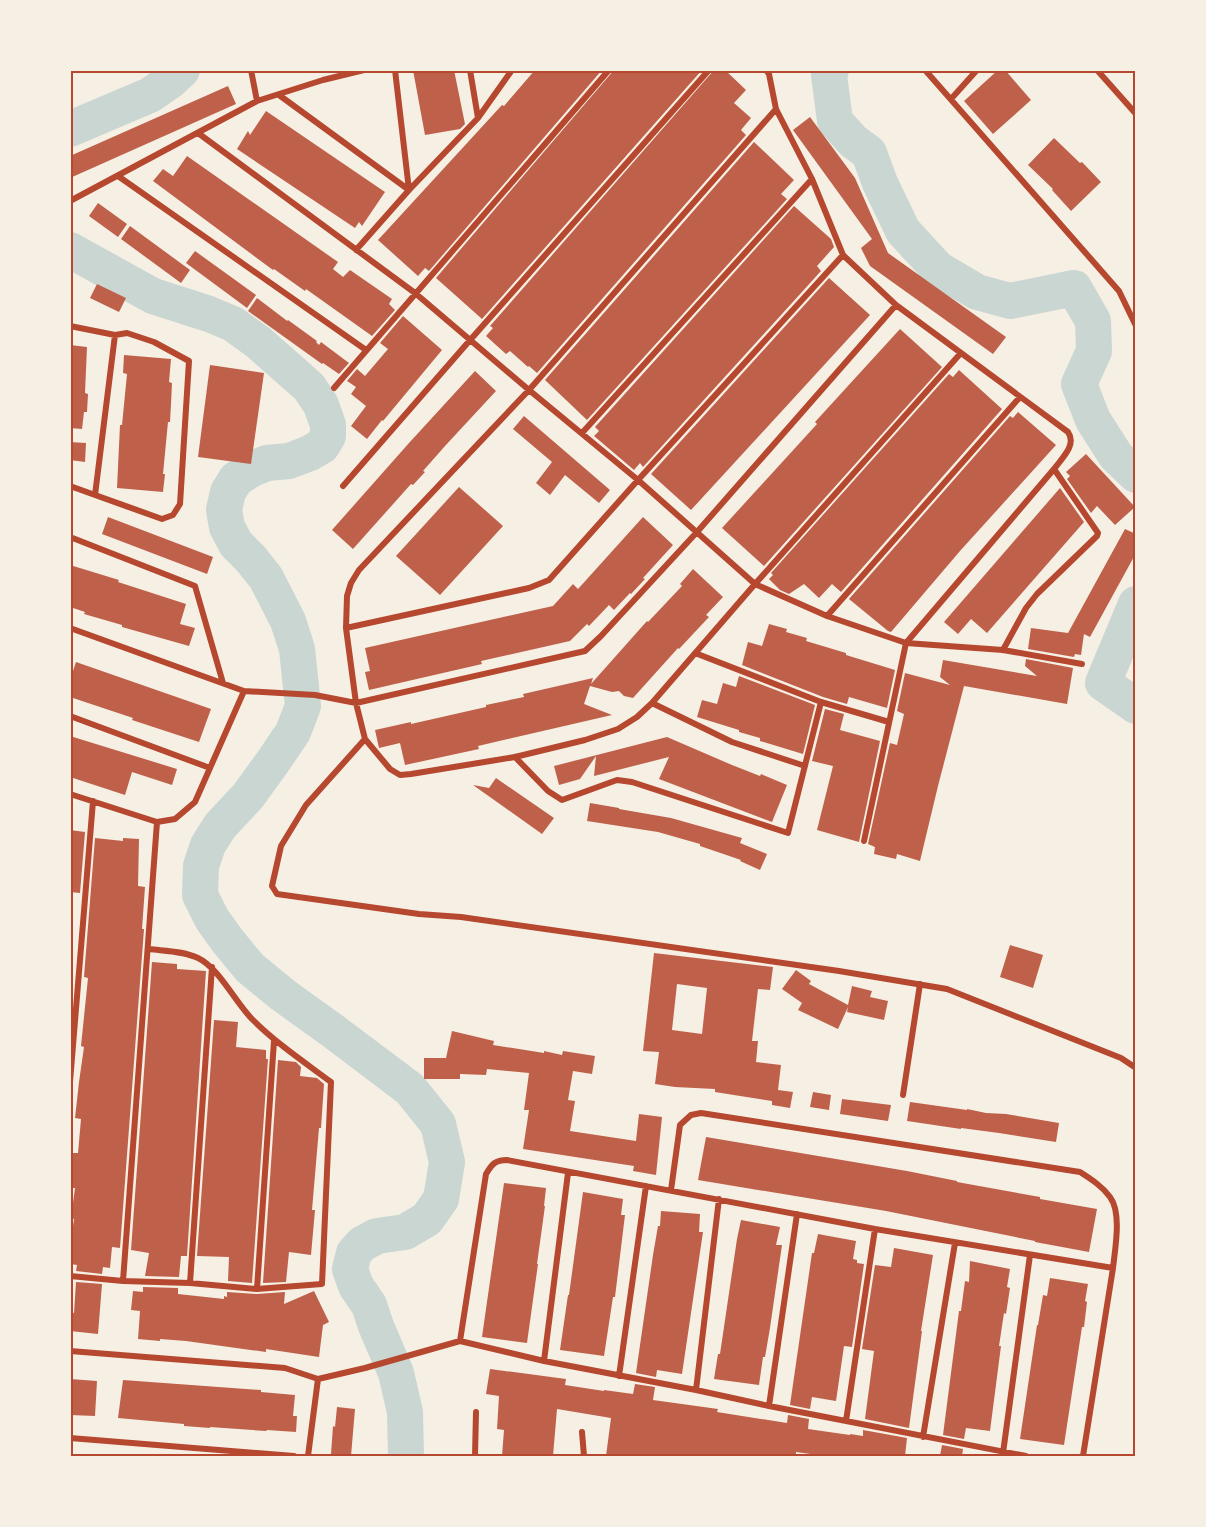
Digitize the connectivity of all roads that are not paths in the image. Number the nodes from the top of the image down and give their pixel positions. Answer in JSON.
{"nodes":[{"id":1,"x":251,"y":70,"type":"edge"},
{"id":2,"x":321,"y":70,"type":"edge"},
{"id":3,"x":364,"y":70,"type":"edge"},
{"id":4,"x":395,"y":70,"type":"edge"},
{"id":5,"x":470,"y":70,"type":"edge"},
{"id":6,"x":512,"y":70,"type":"edge"},
{"id":7,"x":609,"y":70,"type":"edge"},
{"id":8,"x":709,"y":70,"type":"edge"},
{"id":9,"x":766,"y":70,"type":"edge"},
{"id":10,"x":925,"y":70,"type":"edge"},
{"id":11,"x":977,"y":70,"type":"edge"},
{"id":12,"x":1097,"y":70,"type":"edge"},
{"id":13,"x":323,"y":80,"type":"junction"},
{"id":14,"x":279,"y":95,"type":"junction"},
{"id":15,"x":951,"y":99,"type":"junction"},
{"id":16,"x":258,"y":101,"type":"junction"},
{"id":17,"x":776,"y":109,"type":"junction"},
{"id":18,"x":1136,"y":114,"type":"edge"},
{"id":19,"x":478,"y":118,"type":"junction"},
{"id":20,"x":198,"y":133,"type":"junction"},
{"id":21,"x":118,"y":176,"type":"junction"},
{"id":22,"x":812,"y":179,"type":"junction"},
{"id":23,"x":410,"y":190,"type":"junction"},
{"id":24,"x":70,"y":201,"type":"edge"},
{"id":25,"x":356,"y":250,"type":"junction"},
{"id":26,"x":843,"y":255,"type":"junction"},
{"id":27,"x":415,"y":293,"type":"junction"},
{"id":28,"x":896,"y":305,"type":"junction"},
{"id":29,"x":70,"y":326,"type":"edge"},
{"id":30,"x":1136,"y":326,"type":"edge"},
{"id":31,"x":115,"y":335,"type":"junction"},
{"id":32,"x":471,"y":339,"type":"junction"},
{"id":33,"x":366,"y":351,"type":"junction"},
{"id":34,"x":960,"y":354,"type":"junction"},
{"id":35,"x":333,"y":388,"type":"dead end"},
{"id":36,"x":529,"y":390,"type":"junction"},
{"id":37,"x":1020,"y":397,"type":"junction"},
{"id":38,"x":582,"y":433,"type":"junction"},
{"id":39,"x":1054,"y":470,"type":"junction"},
{"id":40,"x":638,"y":480,"type":"junction"},
{"id":41,"x":70,"y":486,"type":"edge"},
{"id":42,"x":343,"y":486,"type":"dead end"},
{"id":43,"x":95,"y":495,"type":"junction"},
{"id":44,"x":697,"y":532,"type":"junction"},
{"id":45,"x":70,"y":537,"type":"edge"},
{"id":46,"x":755,"y":584,"type":"junction"},
{"id":47,"x":827,"y":616,"type":"junction"},
{"id":48,"x":70,"y":628,"type":"edge"},
{"id":49,"x":346,"y":628,"type":"junction"},
{"id":50,"x":906,"y":643,"type":"junction"},
{"id":51,"x":1003,"y":650,"type":"junction"},
{"id":52,"x":695,"y":653,"type":"junction"},
{"id":53,"x":1082,"y":664,"type":"dead end"},
{"id":54,"x":223,"y":683,"type":"junction"},
{"id":55,"x":244,"y":691,"type":"junction"},
{"id":56,"x":821,"y":702,"type":"junction"},
{"id":57,"x":356,"y":703,"type":"junction"},
{"id":58,"x":652,"y":703,"type":"junction"},
{"id":59,"x":70,"y":716,"type":"edge"},
{"id":60,"x":889,"y":722,"type":"junction"},
{"id":61,"x":365,"y":739,"type":"junction"},
{"id":62,"x":515,"y":757,"type":"junction"},
{"id":63,"x":805,"y":766,"type":"junction"},
{"id":64,"x":210,"y":768,"type":"junction"},
{"id":65,"x":70,"y":795,"type":"edge"},
{"id":66,"x":93,"y":801,"type":"junction"},
{"id":67,"x":157,"y":822,"type":"junction"},
{"id":68,"x":864,"y":841,"type":"dead end"},
{"id":69,"x":149,"y":949,"type":"junction"},
{"id":70,"x":212,"y":966,"type":"junction"},
{"id":71,"x":920,"y":984,"type":"junction"},
{"id":72,"x":274,"y":1041,"type":"junction"},
{"id":73,"x":1136,"y":1068,"type":"edge"},
{"id":74,"x":70,"y":1082,"type":"edge"},
{"id":75,"x":903,"y":1095,"type":"dead end"},
{"id":76,"x":568,"y":1173,"type":"junction"},
{"id":77,"x":646,"y":1186,"type":"junction"},
{"id":78,"x":671,"y":1190,"type":"junction"},
{"id":79,"x":719,"y":1199,"type":"junction"},
{"id":80,"x":797,"y":1214,"type":"junction"},
{"id":81,"x":875,"y":1229,"type":"junction"},
{"id":82,"x":955,"y":1243,"type":"junction"},
{"id":83,"x":1030,"y":1255,"type":"junction"},
{"id":84,"x":1113,"y":1268,"type":"junction"},
{"id":85,"x":70,"y":1276,"type":"edge"},
{"id":86,"x":123,"y":1281,"type":"junction"},
{"id":87,"x":190,"y":1283,"type":"junction"},
{"id":88,"x":257,"y":1289,"type":"junction"},
{"id":89,"x":460,"y":1341,"type":"junction"},
{"id":90,"x":70,"y":1351,"type":"edge"},
{"id":91,"x":544,"y":1361,"type":"junction"},
{"id":92,"x":619,"y":1376,"type":"junction"},
{"id":93,"x":318,"y":1379,"type":"junction"},
{"id":94,"x":696,"y":1390,"type":"junction"},
{"id":95,"x":769,"y":1406,"type":"junction"},
{"id":96,"x":477,"y":1412,"type":"dead end"},
{"id":97,"x":846,"y":1421,"type":"junction"},
{"id":98,"x":582,"y":1432,"type":"dead end"},
{"id":99,"x":923,"y":1437,"type":"junction"},
{"id":100,"x":70,"y":1438,"type":"edge"},
{"id":101,"x":1004,"y":1453,"type":"junction"},
{"id":102,"x":294,"y":1456,"type":"edge"},
{"id":103,"x":308,"y":1456,"type":"edge"},
{"id":104,"x":475,"y":1456,"type":"edge"},
{"id":105,"x":584,"y":1456,"type":"edge"},
{"id":106,"x":1026,"y":1456,"type":"edge"},
{"id":107,"x":1083,"y":1456,"type":"edge"}],
"edges":[{"from":1,"to":16,"type":"street"},
{"from":2,"to":13,"type":"street"},
{"from":3,"to":13,"type":"street"},
{"from":4,"to":23,"type":"street"},
{"from":5,"to":19,"type":"street"},
{"from":6,"to":19,"type":"street"},
{"from":7,"to":27,"type":"street"},
{"from":8,"to":32,"type":"street"},
{"from":9,"to":17,"type":"street"},
{"from":10,"to":15,"type":"street"},
{"from":11,"to":15,"type":"street"},
{"from":12,"to":18,"type":"street"},
{"from":13,"to":14,"type":"street"},
{"from":14,"to":16,"type":"street"},
{"from":14,"to":23,"type":"street"},
{"from":15,"to":30,"type":"street"},
{"from":16,"to":20,"type":"street"},
{"from":17,"to":22,"type":"street"},
{"from":17,"to":36,"type":"street"},
{"from":19,"to":23,"type":"street"},
{"from":20,"to":21,"type":"street"},
{"from":20,"to":25,"type":"street"},
{"from":21,"to":24,"type":"street"},
{"from":21,"to":33,"type":"street"},
{"from":22,"to":26,"type":"street"},
{"from":22,"to":38,"type":"street"},
{"from":23,"to":25,"type":"street"},
{"from":25,"to":27,"type":"street"},
{"from":26,"to":28,"type":"street"},
{"from":26,"to":40,"type":"street"},
{"from":27,"to":32,"type":"street"},
{"from":27,"to":33,"type":"street"},
{"from":28,"to":34,"type":"street"},
{"from":28,"to":44,"type":"street"},
{"from":29,"to":31,"type":"street"},
{"from":31,"to":43,"type":"street"},
{"from":31,"to":43,"type":"street"},
{"from":32,"to":36,"type":"street"},
{"from":32,"to":42,"type":"street"},
{"from":33,"to":35,"type":"street"},
{"from":34,"to":37,"type":"street"},
{"from":34,"to":46,"type":"street"},
{"from":36,"to":38,"type":"street"},
{"from":36,"to":49,"type":"street"},
{"from":37,"to":39,"type":"street"},
{"from":37,"to":47,"type":"street"},
{"from":38,"to":40,"type":"street"},
{"from":39,"to":50,"type":"street"},
{"from":39,"to":51,"type":"street"},
{"from":40,"to":44,"type":"street"},
{"from":40,"to":49,"type":"street"},
{"from":41,"to":43,"type":"street"},
{"from":44,"to":46,"type":"street"},
{"from":44,"to":57,"type":"street"},
{"from":45,"to":54,"type":"street"},
{"from":46,"to":47,"type":"street"},
{"from":46,"to":52,"type":"street"},
{"from":47,"to":50,"type":"street"},
{"from":48,"to":54,"type":"street"},
{"from":49,"to":57,"type":"street"},
{"from":50,"to":51,"type":"street"},
{"from":50,"to":60,"type":"street"},
{"from":51,"to":53,"type":"street"},
{"from":52,"to":56,"type":"street"},
{"from":52,"to":58,"type":"street"},
{"from":54,"to":55,"type":"street"},
{"from":55,"to":57,"type":"street"},
{"from":55,"to":64,"type":"street"},
{"from":56,"to":60,"type":"street"},
{"from":56,"to":63,"type":"street"},
{"from":57,"to":61,"type":"street"},
{"from":58,"to":62,"type":"street"},
{"from":58,"to":63,"type":"street"},
{"from":59,"to":64,"type":"street"},
{"from":60,"to":68,"type":"street"},
{"from":61,"to":62,"type":"street"},
{"from":61,"to":71,"type":"street"},
{"from":62,"to":63,"type":"street"},
{"from":64,"to":67,"type":"street"},
{"from":65,"to":66,"type":"street"},
{"from":66,"to":67,"type":"street"},
{"from":66,"to":74,"type":"street"},
{"from":67,"to":69,"type":"street"},
{"from":69,"to":70,"type":"street"},
{"from":69,"to":86,"type":"street"},
{"from":70,"to":72,"type":"street"},
{"from":70,"to":87,"type":"street"},
{"from":71,"to":73,"type":"street"},
{"from":71,"to":75,"type":"street"},
{"from":72,"to":88,"type":"street"},
{"from":72,"to":88,"type":"street"},
{"from":76,"to":77,"type":"street"},
{"from":76,"to":89,"type":"street"},
{"from":76,"to":91,"type":"street"},
{"from":77,"to":78,"type":"street"},
{"from":77,"to":92,"type":"street"},
{"from":78,"to":79,"type":"street"},
{"from":78,"to":84,"type":"street"},
{"from":79,"to":80,"type":"street"},
{"from":79,"to":94,"type":"street"},
{"from":80,"to":81,"type":"street"},
{"from":80,"to":95,"type":"street"},
{"from":81,"to":82,"type":"street"},
{"from":81,"to":97,"type":"street"},
{"from":82,"to":83,"type":"street"},
{"from":82,"to":99,"type":"street"},
{"from":83,"to":84,"type":"street"},
{"from":83,"to":101,"type":"street"},
{"from":84,"to":107,"type":"street"},
{"from":85,"to":86,"type":"street"},
{"from":86,"to":87,"type":"street"},
{"from":87,"to":88,"type":"street"},
{"from":89,"to":91,"type":"street"},
{"from":89,"to":93,"type":"street"},
{"from":90,"to":93,"type":"street"},
{"from":91,"to":92,"type":"street"},
{"from":92,"to":94,"type":"street"},
{"from":93,"to":103,"type":"street"},
{"from":94,"to":95,"type":"street"},
{"from":95,"to":97,"type":"street"},
{"from":96,"to":104,"type":"street"},
{"from":97,"to":99,"type":"street"},
{"from":98,"to":105,"type":"street"},
{"from":99,"to":101,"type":"street"},
{"from":100,"to":102,"type":"street"},
{"from":101,"to":106,"type":"street"}]}
